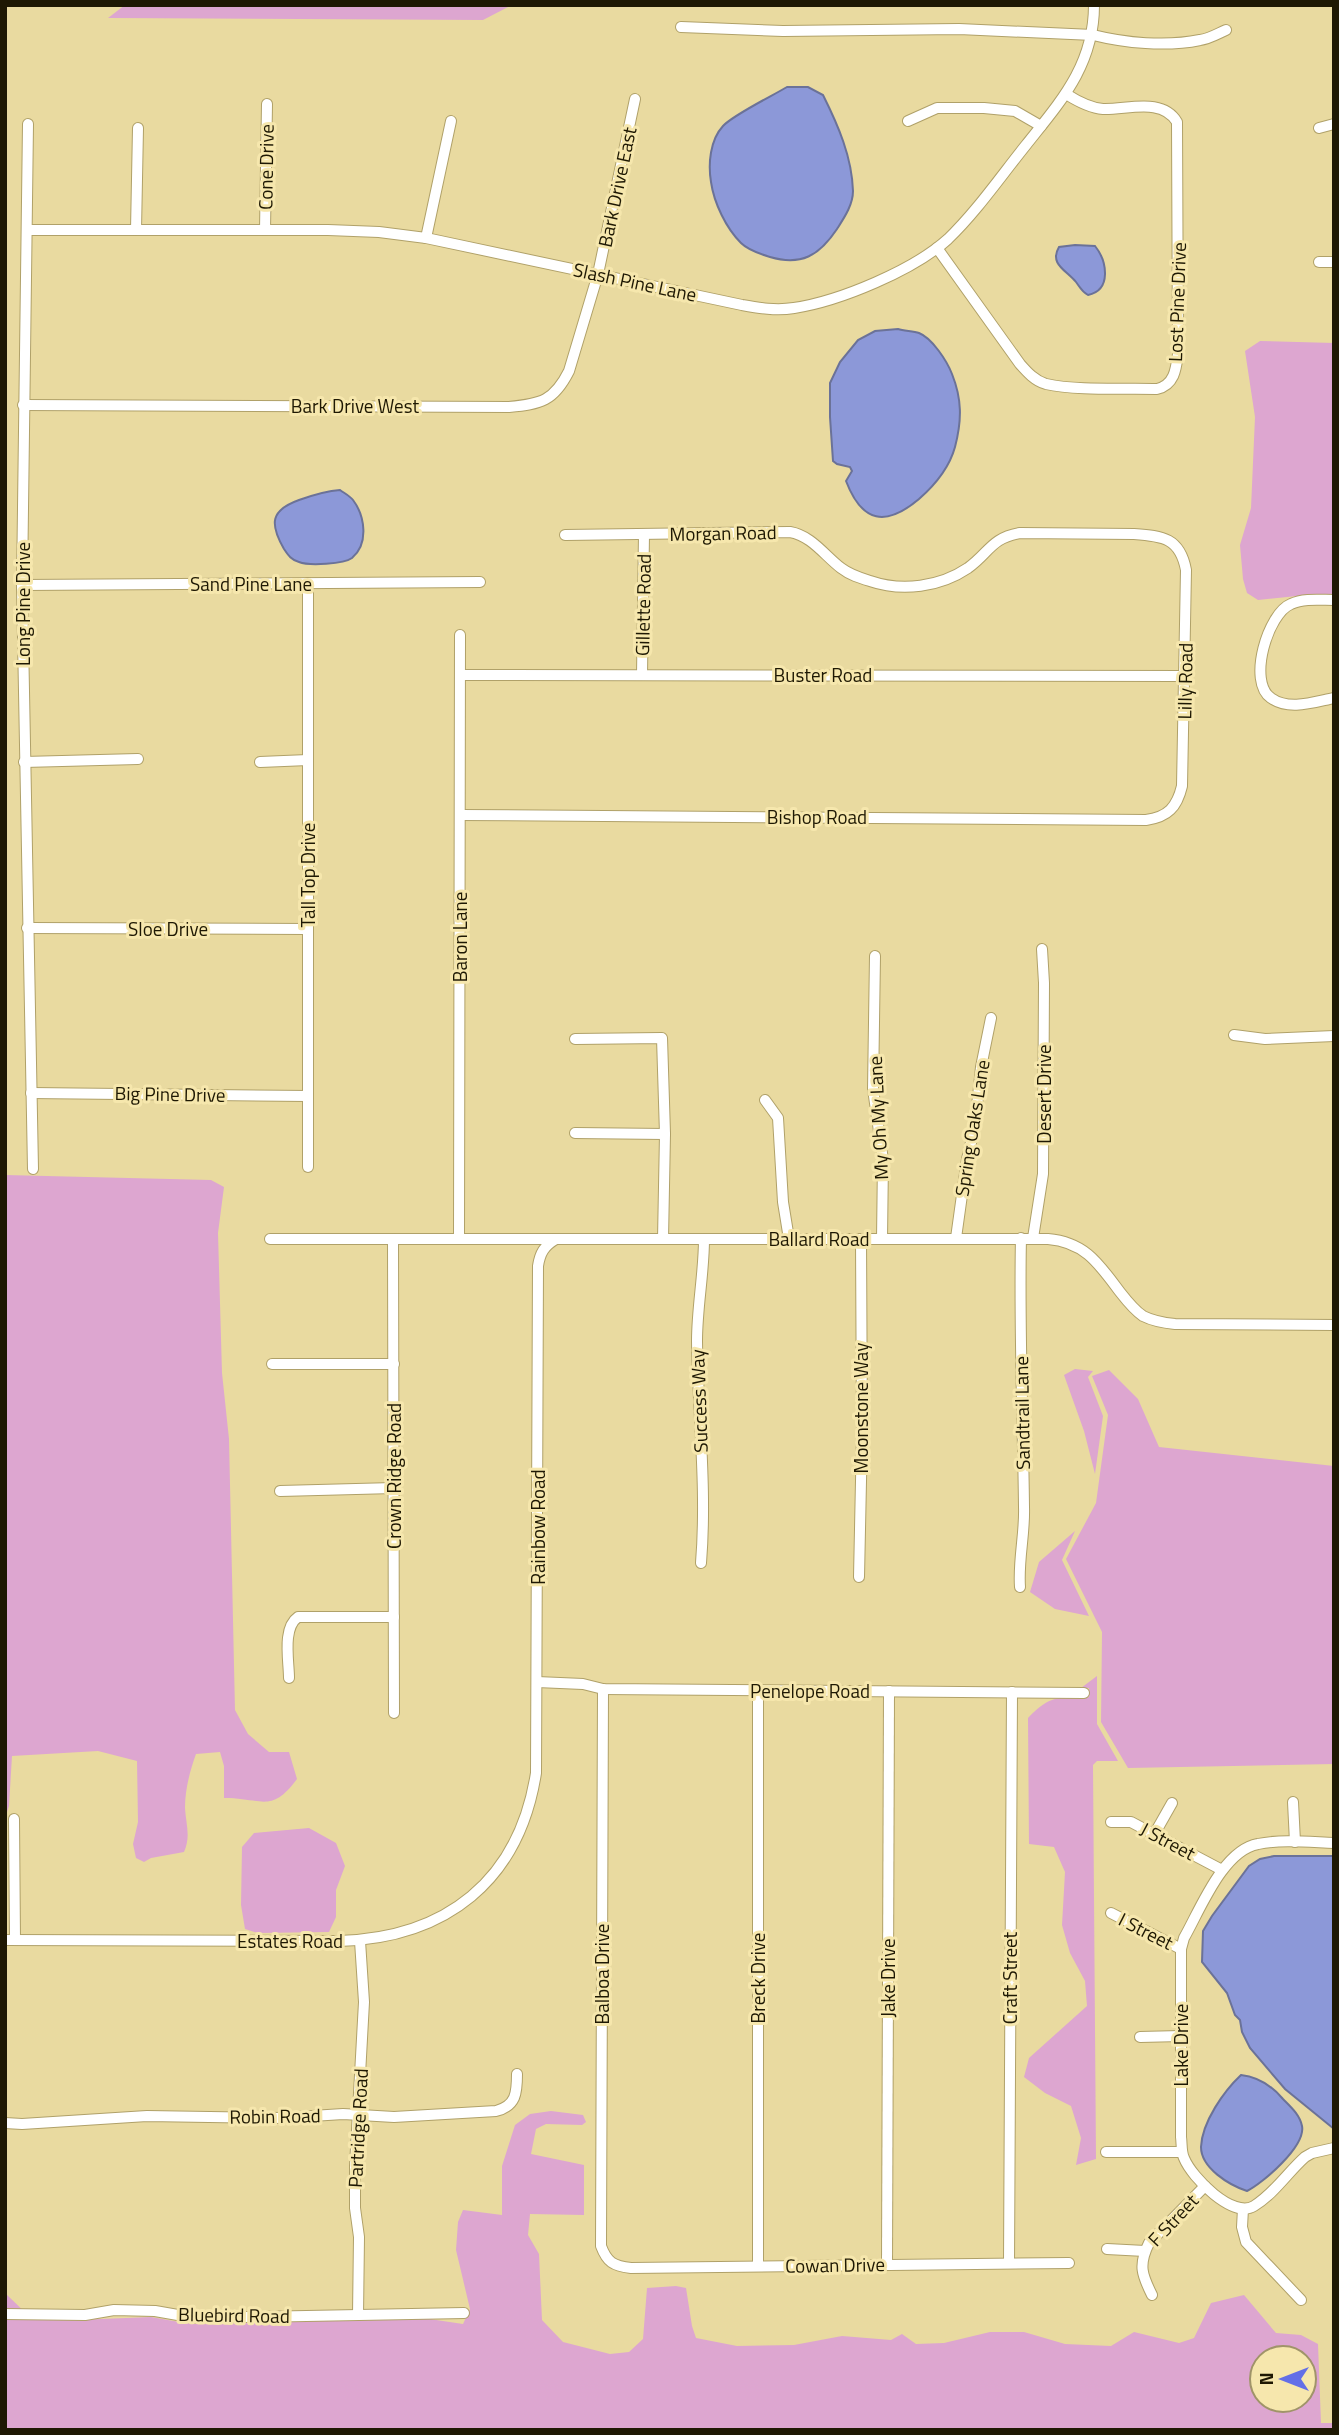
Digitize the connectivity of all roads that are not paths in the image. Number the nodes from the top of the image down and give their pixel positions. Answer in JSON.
{"nodes":[{"id":1,"x":1094,"y":5,"type":"edge"},
{"id":2,"x":681,"y":27,"type":"dead end"},
{"id":3,"x":1226,"y":30,"type":"dead end"},
{"id":4,"x":1093,"y":35,"type":"junction"},
{"id":5,"x":1066,"y":94,"type":"junction"},
{"id":6,"x":635,"y":99,"type":"dead end"},
{"id":7,"x":267,"y":104,"type":"dead end"},
{"id":8,"x":451,"y":121,"type":"dead end"},
{"id":9,"x":908,"y":121,"type":"dead end"},
{"id":10,"x":28,"y":124,"type":"dead end"},
{"id":11,"x":1334,"y":124,"type":"edge"},
{"id":12,"x":1041,"y":126,"type":"junction"},
{"id":13,"x":138,"y":128,"type":"dead end"},
{"id":14,"x":1319,"y":128,"type":"dead end"},
{"id":15,"x":27,"y":230,"type":"junction"},
{"id":16,"x":136,"y":230,"type":"junction"},
{"id":17,"x":265,"y":230,"type":"junction"},
{"id":18,"x":426,"y":238,"type":"junction"},
{"id":19,"x":937,"y":248,"type":"junction"},
{"id":20,"x":1319,"y":262,"type":"dead end"},
{"id":21,"x":1334,"y":262,"type":"edge"},
{"id":22,"x":598,"y":274,"type":"junction"},
{"id":23,"x":23,"y":405,"type":"junction"},
{"id":24,"x":644,"y":534,"type":"junction"},
{"id":25,"x":565,"y":535,"type":"dead end"},
{"id":26,"x":1181,"y":550,"type":"joint"},
{"id":27,"x":480,"y":582,"type":"dead end"},
{"id":28,"x":308,"y":583,"type":"junction"},
{"id":29,"x":22,"y":585,"type":"junction"},
{"id":30,"x":1334,"y":600,"type":"edge"},
{"id":31,"x":460,"y":635,"type":"dead end"},
{"id":32,"x":460,"y":675,"type":"junction"},
{"id":33,"x":642,"y":675,"type":"junction"},
{"id":34,"x":1185,"y":676,"type":"junction"},
{"id":35,"x":1334,"y":698,"type":"edge"},
{"id":36,"x":138,"y":759,"type":"dead end"},
{"id":37,"x":308,"y":760,"type":"junction"},
{"id":38,"x":24,"y":762,"type":"junction"},
{"id":39,"x":260,"y":762,"type":"dead end"},
{"id":40,"x":1172,"y":811,"type":"joint"},
{"id":41,"x":460,"y":815,"type":"junction"},
{"id":42,"x":27,"y":928,"type":"junction"},
{"id":43,"x":308,"y":929,"type":"junction"},
{"id":44,"x":1041,"y":949,"type":"dead end"},
{"id":45,"x":875,"y":956,"type":"dead end"},
{"id":46,"x":991,"y":1018,"type":"dead end"},
{"id":47,"x":1234,"y":1035,"type":"dead end"},
{"id":48,"x":1334,"y":1037,"type":"edge"},
{"id":49,"x":575,"y":1039,"type":"dead end"},
{"id":50,"x":31,"y":1093,"type":"junction"},
{"id":51,"x":308,"y":1096,"type":"junction"},
{"id":52,"x":765,"y":1100,"type":"dead end"},
{"id":53,"x":575,"y":1133,"type":"dead end"},
{"id":54,"x":664,"y":1134,"type":"junction"},
{"id":55,"x":308,"y":1167,"type":"dead end"},
{"id":56,"x":33,"y":1169,"type":"dead end"},
{"id":57,"x":861,"y":1238,"type":"junction"},
{"id":58,"x":882,"y":1238,"type":"junction"},
{"id":59,"x":956,"y":1238,"type":"junction"},
{"id":60,"x":1027,"y":1238,"type":"junction"},
{"id":61,"x":270,"y":1239,"type":"dead end"},
{"id":62,"x":393,"y":1239,"type":"junction"},
{"id":63,"x":459,"y":1239,"type":"junction"},
{"id":64,"x":663,"y":1239,"type":"junction"},
{"id":65,"x":704,"y":1239,"type":"junction"},
{"id":66,"x":789,"y":1239,"type":"junction"},
{"id":67,"x":556,"y":1240,"type":"junction"},
{"id":68,"x":1334,"y":1325,"type":"edge"},
{"id":69,"x":272,"y":1364,"type":"dead end"},
{"id":70,"x":394,"y":1364,"type":"junction"},
{"id":71,"x":394,"y":1488,"type":"junction"},
{"id":72,"x":280,"y":1491,"type":"dead end"},
{"id":73,"x":701,"y":1563,"type":"dead end"},
{"id":74,"x":859,"y":1577,"type":"dead end"},
{"id":75,"x":1020,"y":1587,"type":"dead end"},
{"id":76,"x":394,"y":1617,"type":"junction"},
{"id":77,"x":289,"y":1678,"type":"dead end"},
{"id":78,"x":537,"y":1682,"type":"junction"},
{"id":79,"x":603,"y":1689,"type":"junction"},
{"id":80,"x":758,"y":1690,"type":"junction"},
{"id":81,"x":889,"y":1691,"type":"junction"},
{"id":82,"x":1012,"y":1692,"type":"junction"},
{"id":83,"x":1083,"y":1693,"type":"dead end"},
{"id":84,"x":394,"y":1713,"type":"dead end"},
{"id":85,"x":1293,"y":1802,"type":"dead end"},
{"id":86,"x":1172,"y":1803,"type":"dead end"},
{"id":87,"x":14,"y":1819,"type":"dead end"},
{"id":88,"x":524,"y":1822,"type":"joint"},
{"id":89,"x":1111,"y":1822,"type":"dead end"},
{"id":90,"x":1155,"y":1833,"type":"junction"},
{"id":91,"x":1295,"y":1842,"type":"junction"},
{"id":92,"x":1334,"y":1843,"type":"edge"},
{"id":93,"x":1222,"y":1870,"type":"junction"},
{"id":94,"x":1111,"y":1913,"type":"dead end"},
{"id":95,"x":10,"y":1940,"type":"edge"},
{"id":96,"x":360,"y":1941,"type":"junction"},
{"id":97,"x":1181,"y":1949,"type":"junction"},
{"id":98,"x":1181,"y":2036,"type":"junction"},
{"id":99,"x":1140,"y":2037,"type":"dead end"},
{"id":100,"x":517,"y":2074,"type":"dead end"},
{"id":101,"x":356,"y":2115,"type":"junction"},
{"id":102,"x":5,"y":2123,"type":"edge"},
{"id":103,"x":1334,"y":2148,"type":"edge"},
{"id":104,"x":1182,"y":2151,"type":"junction"},
{"id":105,"x":1106,"y":2152,"type":"dead end"},
{"id":106,"x":1205,"y":2186,"type":"junction"},
{"id":107,"x":1243,"y":2209,"type":"junction"},
{"id":108,"x":1107,"y":2249,"type":"dead end"},
{"id":109,"x":1145,"y":2250,"type":"junction"},
{"id":110,"x":605,"y":2257,"type":"joint"},
{"id":111,"x":1009,"y":2263,"type":"junction"},
{"id":112,"x":1069,"y":2263,"type":"dead end"},
{"id":113,"x":887,"y":2265,"type":"junction"},
{"id":114,"x":758,"y":2266,"type":"junction"},
{"id":115,"x":1152,"y":2295,"type":"dead end"},
{"id":116,"x":1301,"y":2300,"type":"dead end"},
{"id":117,"x":464,"y":2313,"type":"dead end"},
{"id":118,"x":5,"y":2314,"type":"edge"},
{"id":119,"x":358,"y":2315,"type":"junction"}],
"edges":[{"from":1,"to":4,"type":"street","name":"Slash Pine Lane"},
{"from":2,"to":4,"type":"street"},
{"from":3,"to":4,"type":"street"},
{"from":4,"to":5,"type":"street","name":"Slash Pine Lane"},
{"from":5,"to":12,"type":"street","name":"Slash Pine Lane"},
{"from":5,"to":19,"type":"street","name":"Lost Pine Drive"},
{"from":6,"to":22,"type":"street","name":"Bark Drive East"},
{"from":7,"to":17,"type":"street","name":"Cone Drive"},
{"from":8,"to":18,"type":"street"},
{"from":9,"to":12,"type":"street"},
{"from":10,"to":15,"type":"street","name":"Long Pine Drive"},
{"from":11,"to":14,"type":"street"},
{"from":12,"to":19,"type":"street","name":"Slash Pine Lane"},
{"from":13,"to":16,"type":"street"},
{"from":15,"to":16,"type":"street","name":"Slash Pine Lane"},
{"from":15,"to":23,"type":"street","name":"Long Pine Drive"},
{"from":16,"to":17,"type":"street","name":"Slash Pine Lane"},
{"from":17,"to":18,"type":"street","name":"Slash Pine Lane"},
{"from":18,"to":22,"type":"street","name":"Slash Pine Lane"},
{"from":19,"to":22,"type":"street","name":"Slash Pine Lane"},
{"from":20,"to":21,"type":"street"},
{"from":22,"to":23,"type":"street","name":"Bark Drive West"},
{"from":23,"to":29,"type":"street","name":"Long Pine Drive"},
{"from":24,"to":25,"type":"street","name":"Morgan Road"},
{"from":24,"to":26,"type":"street","name":"Morgan Road"},
{"from":24,"to":33,"type":"street","name":"Gillette Road"},
{"from":26,"to":34,"type":"street","name":"Lilly Road"},
{"from":27,"to":28,"type":"street","name":"Sand Pine Lane"},
{"from":28,"to":29,"type":"street","name":"Sand Pine Lane"},
{"from":28,"to":37,"type":"street","name":"Tall Top Drive"},
{"from":29,"to":38,"type":"street","name":"Long Pine Drive"},
{"from":30,"to":35,"type":"street"},
{"from":31,"to":32,"type":"street","name":"Baron Lane"},
{"from":32,"to":33,"type":"street","name":"Buster Road"},
{"from":32,"to":41,"type":"street","name":"Baron Lane"},
{"from":33,"to":34,"type":"street","name":"Buster Road"},
{"from":34,"to":40,"type":"street","name":"Lilly Road"},
{"from":36,"to":38,"type":"street"},
{"from":37,"to":39,"type":"street"},
{"from":37,"to":43,"type":"street","name":"Tall Top Drive"},
{"from":38,"to":42,"type":"street","name":"Long Pine Drive"},
{"from":40,"to":41,"type":"street","name":"Bishop Road"},
{"from":41,"to":63,"type":"street","name":"Baron Lane"},
{"from":42,"to":43,"type":"street","name":"Sloe Drive"},
{"from":42,"to":50,"type":"street","name":"Long Pine Drive"},
{"from":43,"to":51,"type":"street","name":"Tall Top Drive"},
{"from":44,"to":60,"type":"street","name":"Desert Drive"},
{"from":45,"to":58,"type":"street","name":"My Oh My Lane"},
{"from":46,"to":59,"type":"street","name":"Spring Oaks Lane"},
{"from":47,"to":48,"type":"street"},
{"from":49,"to":54,"type":"street"},
{"from":50,"to":51,"type":"street","name":"Big Pine Drive"},
{"from":50,"to":56,"type":"street","name":"Long Pine Drive"},
{"from":51,"to":55,"type":"street","name":"Tall Top Drive"},
{"from":52,"to":66,"type":"street"},
{"from":53,"to":54,"type":"street"},
{"from":54,"to":64,"type":"street"},
{"from":57,"to":58,"type":"street","name":"Ballard Road"},
{"from":57,"to":66,"type":"street","name":"Ballard Road"},
{"from":57,"to":74,"type":"street","name":"Moonstone Way"},
{"from":58,"to":59,"type":"street","name":"Ballard Road"},
{"from":59,"to":60,"type":"street","name":"Ballard Road"},
{"from":60,"to":68,"type":"street","name":"Ballard Road"},
{"from":60,"to":75,"type":"street","name":"Sandtrail Lane"},
{"from":61,"to":62,"type":"street","name":"Ballard Road"},
{"from":62,"to":63,"type":"street","name":"Ballard Road"},
{"from":62,"to":70,"type":"street","name":"Crown Ridge Road"},
{"from":63,"to":67,"type":"street","name":"Ballard Road"},
{"from":64,"to":65,"type":"street","name":"Ballard Road"},
{"from":64,"to":67,"type":"street","name":"Ballard Road"},
{"from":65,"to":66,"type":"street","name":"Ballard Road"},
{"from":65,"to":73,"type":"street","name":"Success Way"},
{"from":67,"to":78,"type":"street","name":"Rainbow Road"},
{"from":69,"to":70,"type":"street"},
{"from":70,"to":71,"type":"street","name":"Crown Ridge Road"},
{"from":71,"to":72,"type":"street"},
{"from":71,"to":76,"type":"street","name":"Crown Ridge Road"},
{"from":76,"to":77,"type":"street"},
{"from":76,"to":84,"type":"street","name":"Crown Ridge Road"},
{"from":78,"to":79,"type":"street","name":"Penelope Road"},
{"from":78,"to":88,"type":"street","name":"Rainbow Road"},
{"from":79,"to":80,"type":"street","name":"Penelope Road"},
{"from":79,"to":110,"type":"street","name":"Balboa Drive"},
{"from":80,"to":81,"type":"street","name":"Penelope Road"},
{"from":80,"to":114,"type":"street","name":"Breck Drive"},
{"from":81,"to":82,"type":"street","name":"Penelope Road"},
{"from":81,"to":113,"type":"street","name":"Jake Drive"},
{"from":82,"to":83,"type":"street","name":"Penelope Road"},
{"from":82,"to":111,"type":"street","name":"Craft Street"},
{"from":85,"to":91,"type":"street"},
{"from":86,"to":90,"type":"street"},
{"from":87,"to":95,"type":"street"},
{"from":88,"to":96,"type":"street","name":"Estates Road"},
{"from":89,"to":90,"type":"street","name":"J Street"},
{"from":90,"to":93,"type":"street","name":"J Street"},
{"from":91,"to":92,"type":"street","name":"Lake Drive"},
{"from":91,"to":93,"type":"street","name":"Lake Drive"},
{"from":93,"to":97,"type":"street","name":"Lake Drive"},
{"from":94,"to":97,"type":"street","name":"I Street"},
{"from":95,"to":96,"type":"street","name":"Estates Road"},
{"from":96,"to":101,"type":"street","name":"Partridge Road"},
{"from":97,"to":98,"type":"street","name":"Lake Drive"},
{"from":98,"to":99,"type":"street"},
{"from":98,"to":104,"type":"street","name":"Lake Drive"},
{"from":100,"to":101,"type":"street","name":"Robin Road"},
{"from":101,"to":102,"type":"street","name":"Robin Road"},
{"from":101,"to":119,"type":"street","name":"Partridge Road"},
{"from":103,"to":107,"type":"street"},
{"from":104,"to":105,"type":"street"},
{"from":104,"to":106,"type":"street"},
{"from":106,"to":107,"type":"street"},
{"from":106,"to":109,"type":"street","name":"F Street"},
{"from":107,"to":116,"type":"street"},
{"from":108,"to":109,"type":"street"},
{"from":109,"to":115,"type":"street","name":"F Street"},
{"from":110,"to":114,"type":"street","name":"Cowan Drive"},
{"from":111,"to":112,"type":"street","name":"Cowan Drive"},
{"from":111,"to":113,"type":"street","name":"Cowan Drive"},
{"from":113,"to":114,"type":"street","name":"Cowan Drive"},
{"from":117,"to":119,"type":"street","name":"Bluebird Road"},
{"from":118,"to":119,"type":"street","name":"Bluebird Road"}]}
